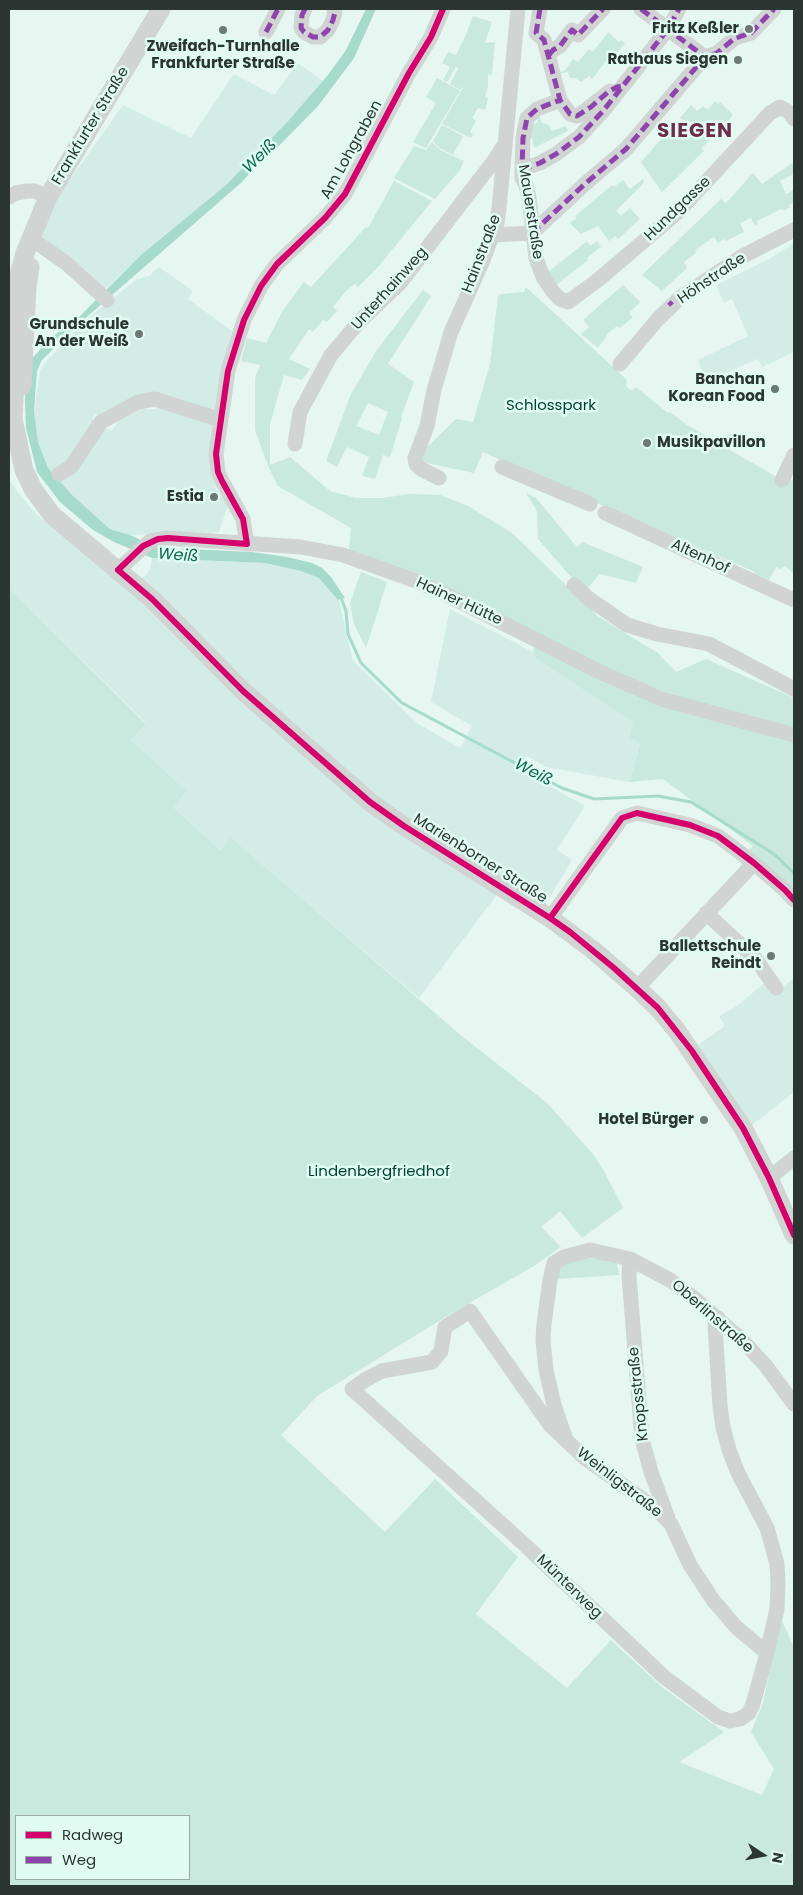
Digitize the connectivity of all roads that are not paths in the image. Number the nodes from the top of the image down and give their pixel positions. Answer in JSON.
{"nodes":[{"id":1,"x":161,"y":9,"type":"edge"},
{"id":2,"x":278,"y":9,"type":"edge"},
{"id":3,"x":304,"y":9,"type":"edge"},
{"id":4,"x":334,"y":9,"type":"edge"},
{"id":5,"x":443,"y":9,"type":"edge"},
{"id":6,"x":518,"y":9,"type":"edge"},
{"id":7,"x":540,"y":9,"type":"edge"},
{"id":8,"x":603,"y":9,"type":"edge"},
{"id":9,"x":641,"y":9,"type":"edge"},
{"id":10,"x":679,"y":9,"type":"edge"},
{"id":11,"x":774,"y":9,"type":"edge"},
{"id":12,"x":668,"y":29,"type":"junction"},
{"id":13,"x":266,"y":32,"type":"dead end"},
{"id":14,"x":549,"y":55,"type":"junction"},
{"id":15,"x":705,"y":57,"type":"junction"},
{"id":16,"x":623,"y":86,"type":"junction"},
{"id":17,"x":560,"y":100,"type":"junction"},
{"id":18,"x":794,"y":119,"type":"edge"},
{"id":19,"x":504,"y":144,"type":"junction"},
{"id":20,"x":522,"y":169,"type":"junction"},
{"id":21,"x":48,"y":196,"type":"junction"},
{"id":22,"x":9,"y":197,"type":"edge"},
{"id":23,"x":38,"y":219,"type":"junction"},
{"id":24,"x":794,"y":230,"type":"edge"},
{"id":25,"x":532,"y":232,"type":"junction"},
{"id":26,"x":492,"y":235,"type":"junction"},
{"id":27,"x":36,"y":242,"type":"junction"},
{"id":28,"x":9,"y":275,"type":"edge"},
{"id":29,"x":103,"y":296,"type":"dead end"},
{"id":30,"x":564,"y":300,"type":"joint"},
{"id":31,"x":9,"y":311,"type":"edge"},
{"id":32,"x":9,"y":324,"type":"edge"},
{"id":33,"x":9,"y":349,"type":"edge"},
{"id":34,"x":9,"y":358,"type":"edge"},
{"id":35,"x":620,"y":364,"type":"dead end"},
{"id":36,"x":12,"y":410,"type":"edge"},
{"id":37,"x":221,"y":420,"type":"junction"},
{"id":38,"x":295,"y":444,"type":"dead end"},
{"id":39,"x":794,"y":455,"type":"edge"},
{"id":40,"x":502,"y":467,"type":"dead end"},
{"id":41,"x":59,"y":474,"type":"dead end"},
{"id":42,"x":440,"y":478,"type":"dead end"},
{"id":43,"x":782,"y":480,"type":"dead end"},
{"id":44,"x":590,"y":504,"type":"dead end"},
{"id":45,"x":606,"y":513,"type":"dead end"},
{"id":46,"x":247,"y":544,"type":"junction"},
{"id":47,"x":118,"y":570,"type":"junction"},
{"id":48,"x":574,"y":585,"type":"dead end"},
{"id":49,"x":794,"y":600,"type":"edge"},
{"id":50,"x":794,"y":689,"type":"edge"},
{"id":51,"x":794,"y":735,"type":"edge"},
{"id":52,"x":754,"y":863,"type":"junction"},
{"id":53,"x":794,"y":900,"type":"edge"},
{"id":54,"x":706,"y":913,"type":"junction"},
{"id":55,"x":550,"y":918,"type":"junction"},
{"id":56,"x":637,"y":988,"type":"junction"},
{"id":57,"x":776,"y":988,"type":"dead end"},
{"id":58,"x":794,"y":1158,"type":"edge"},
{"id":59,"x":769,"y":1178,"type":"junction"},
{"id":60,"x":794,"y":1235,"type":"edge"},
{"id":61,"x":630,"y":1259,"type":"junction"},
{"id":62,"x":718,"y":1318,"type":"junction"},
{"id":63,"x":352,"y":1389,"type":"joint"},
{"id":64,"x":794,"y":1404,"type":"edge"},
{"id":65,"x":566,"y":1440,"type":"junction"},
{"id":66,"x":670,"y":1524,"type":"junction"},
{"id":67,"x":767,"y":1653,"type":"junction"}],
"edges":[{"from":1,"to":21,"type":"main road","name":"Frankfurter Straße"},
{"from":2,"to":13,"type":"street"},
{"from":3,"to":4,"type":"street"},
{"from":5,"to":37,"type":"street","name":"Am Lohgraben"},
{"from":6,"to":19,"type":"street","name":"Hainstraße"},
{"from":7,"to":14,"type":"street"},
{"from":8,"to":14,"type":"street"},
{"from":9,"to":12,"type":"street"},
{"from":10,"to":12,"type":"street"},
{"from":11,"to":15,"type":"street"},
{"from":12,"to":15,"type":"street"},
{"from":12,"to":16,"type":"street"},
{"from":14,"to":17,"type":"street"},
{"from":15,"to":25,"type":"street"},
{"from":16,"to":17,"type":"street"},
{"from":16,"to":20,"type":"street"},
{"from":17,"to":20,"type":"street","name":"Mauerstraße"},
{"from":18,"to":30,"type":"street","name":"Hundgasse"},
{"from":19,"to":26,"type":"street","name":"Hainstraße"},
{"from":19,"to":38,"type":"street","name":"Unterhainweg"},
{"from":20,"to":25,"type":"street","name":"Mauerstraße"},
{"from":21,"to":22,"type":"street"},
{"from":21,"to":23,"type":"main road","name":"Frankfurter Straße"},
{"from":23,"to":27,"type":"main road"},
{"from":23,"to":28,"type":"main road","name":"Frankfurter Straße"},
{"from":23,"to":31,"type":"main road","name":"Frankfurter Straße"},
{"from":24,"to":35,"type":"street","name":"Höhstraße"},
{"from":25,"to":26,"type":"street"},
{"from":25,"to":30,"type":"street","name":"Mauerstraße"},
{"from":26,"to":42,"type":"street","name":"Hainstraße"},
{"from":27,"to":29,"type":"street"},
{"from":27,"to":36,"type":"main road"},
{"from":32,"to":33,"type":"main road"},
{"from":34,"to":36,"type":"main road","name":"Marienborner Straße"},
{"from":36,"to":47,"type":"main road","name":"Marienborner Straße"},
{"from":37,"to":41,"type":"street"},
{"from":37,"to":46,"type":"street","name":"Am Lohgraben"},
{"from":39,"to":43,"type":"street"},
{"from":40,"to":44,"type":"street"},
{"from":45,"to":49,"type":"street","name":"Altenhof"},
{"from":46,"to":47,"type":"street","name":"Hainer Hütte"},
{"from":46,"to":51,"type":"street","name":"Hainer Hütte"},
{"from":47,"to":55,"type":"main road","name":"Marienborner Straße"},
{"from":48,"to":50,"type":"street"},
{"from":52,"to":53,"type":"street"},
{"from":52,"to":54,"type":"street"},
{"from":52,"to":55,"type":"street"},
{"from":54,"to":56,"type":"street"},
{"from":54,"to":57,"type":"street"},
{"from":55,"to":56,"type":"main road","name":"Marienborner Straße"},
{"from":56,"to":59,"type":"main road","name":"Marienborner Straße"},
{"from":58,"to":59,"type":"street"},
{"from":59,"to":60,"type":"main road","name":"Marienborner Straße"},
{"from":61,"to":62,"type":"street","name":"Oberlinstraße"},
{"from":61,"to":65,"type":"street","name":"Oberlinstraße"},
{"from":61,"to":66,"type":"street","name":"Knopsstraße"},
{"from":62,"to":64,"type":"street","name":"Oberlinstraße"},
{"from":62,"to":67,"type":"street"},
{"from":63,"to":65,"type":"street","name":"Weinligstraße"},
{"from":63,"to":67,"type":"street","name":"Münterweg"},
{"from":65,"to":66,"type":"street","name":"Weinligstraße"},
{"from":66,"to":67,"type":"street","name":"Weinligstraße"}]}
